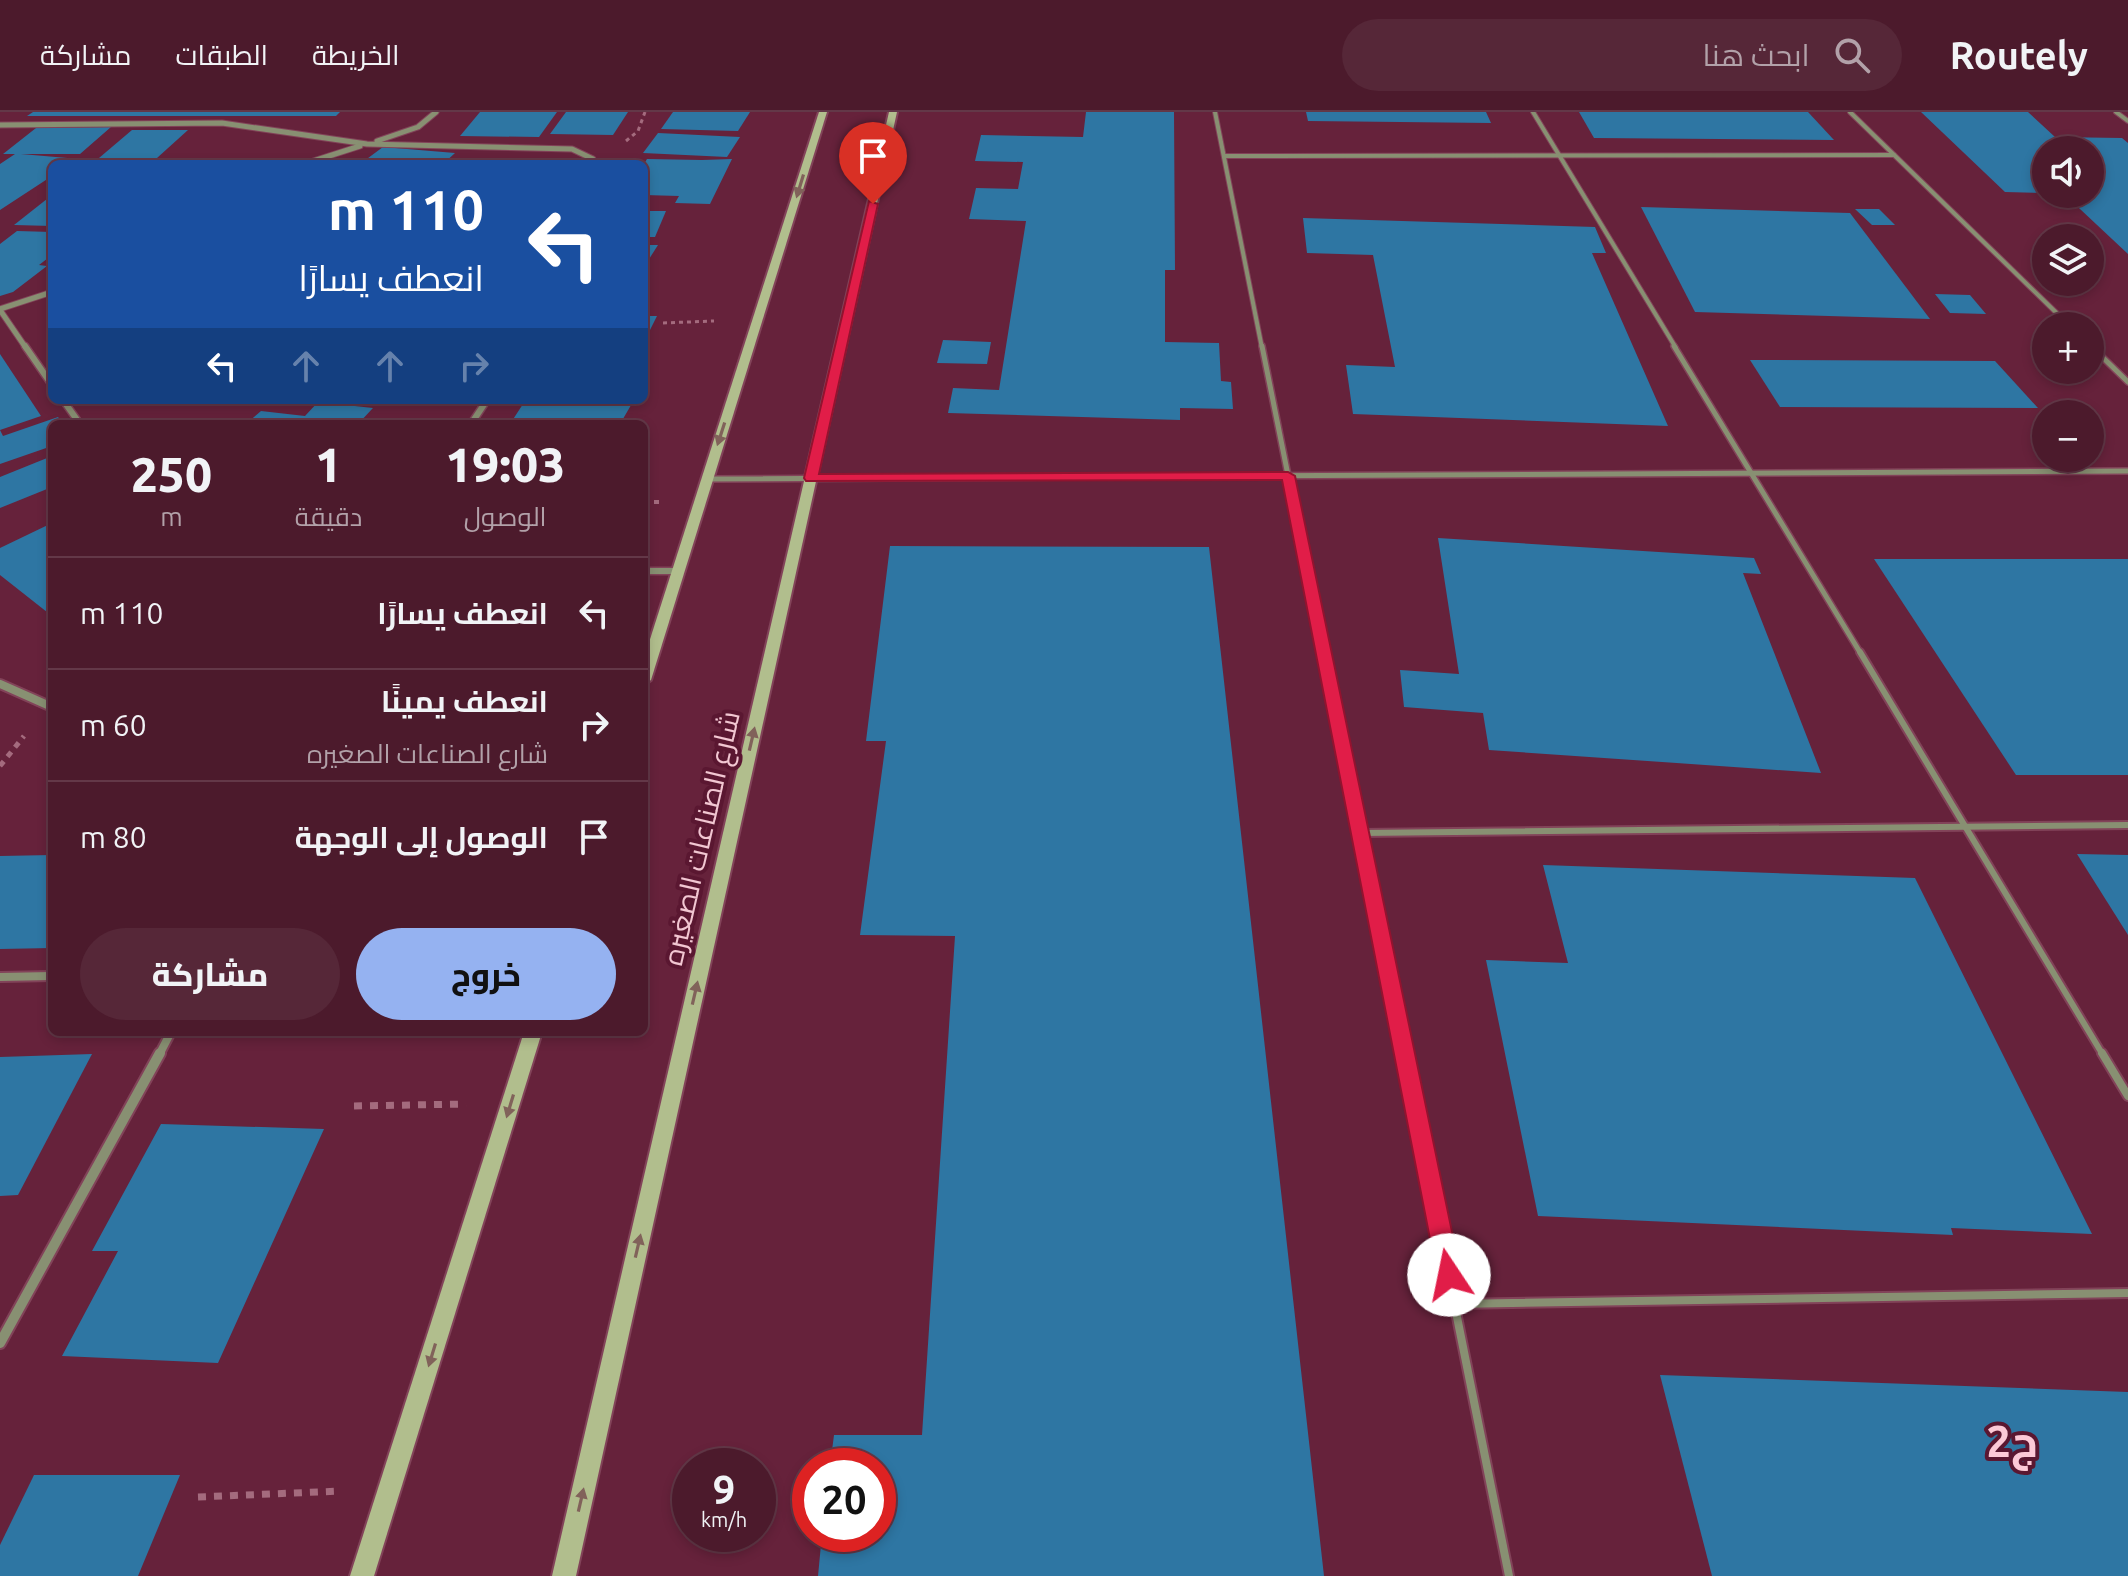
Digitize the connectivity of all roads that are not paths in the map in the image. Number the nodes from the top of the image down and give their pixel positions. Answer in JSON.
{"nodes":[{"id":1,"x":436,"y":112,"type":"edge"},
{"id":2,"x":823,"y":112,"type":"edge"},
{"id":3,"x":893,"y":112,"type":"edge"},
{"id":4,"x":1215,"y":112,"type":"edge"},
{"id":5,"x":1533,"y":112,"type":"edge"},
{"id":6,"x":1850,"y":112,"type":"edge"},
{"id":7,"x":2116,"y":112,"type":"edge"},
{"id":8,"x":2128,"y":121,"type":"edge"},
{"id":9,"x":0,"y":125,"type":"edge"},
{"id":10,"x":367,"y":144,"type":"junction"},
{"id":11,"x":1559,"y":155,"type":"junction"},
{"id":12,"x":1894,"y":155,"type":"junction"},
{"id":13,"x":1224,"y":156,"type":"junction"},
{"id":14,"x":317,"y":160,"type":"edge"},
{"id":15,"x":593,"y":160,"type":"edge"},
{"id":16,"x":48,"y":293,"type":"edge"},
{"id":17,"x":0,"y":310,"type":"edge"},
{"id":18,"x":2056,"y":312,"type":"edge"},
{"id":19,"x":2104,"y":359,"type":"edge"},
{"id":20,"x":48,"y":379,"type":"edge"},
{"id":21,"x":2128,"y":382,"type":"edge"},
{"id":22,"x":2128,"y":471,"type":"edge"},
{"id":23,"x":1751,"y":473,"type":"junction"},
{"id":24,"x":1288,"y":476,"type":"junction"},
{"id":25,"x":811,"y":478,"type":"junction"},
{"id":26,"x":707,"y":479,"type":"junction"},
{"id":27,"x":648,"y":571,"type":"edge"},
{"id":28,"x":679,"y":571,"type":"junction"},
{"id":29,"x":648,"y":668,"type":"edge"},
{"id":30,"x":0,"y":684,"type":"edge"},
{"id":31,"x":48,"y":705,"type":"edge"},
{"id":32,"x":2128,"y":825,"type":"edge"},
{"id":33,"x":1965,"y":827,"type":"junction"},
{"id":34,"x":1360,"y":833,"type":"junction"},
{"id":35,"x":48,"y":976,"type":"edge"},
{"id":36,"x":0,"y":977,"type":"edge"},
{"id":37,"x":169,"y":1036,"type":"edge"},
{"id":38,"x":532,"y":1036,"type":"edge"},
{"id":39,"x":2128,"y":1096,"type":"edge"},
{"id":40,"x":2128,"y":1293,"type":"edge"},
{"id":41,"x":1455,"y":1304,"type":"junction"},
{"id":42,"x":0,"y":1343,"type":"edge"},
{"id":43,"x":362,"y":1576,"type":"edge"},
{"id":44,"x":564,"y":1576,"type":"edge"},
{"id":45,"x":1509,"y":1576,"type":"edge"}],
"edges":[{"from":1,"to":10,"type":"street"},
{"from":2,"to":26,"type":"street","one_way":true},
{"from":3,"to":25,"type":"street","name":"شارع الصناعات الصغيره"},
{"from":4,"to":13,"type":"lane"},
{"from":5,"to":11,"type":"lane"},
{"from":6,"to":12,"type":"lane"},
{"from":7,"to":8,"type":"lane"},
{"from":9,"to":10,"type":"street"},
{"from":10,"to":14,"type":"street"},
{"from":10,"to":15,"type":"street"},
{"from":11,"to":12,"type":"lane"},
{"from":11,"to":13,"type":"lane"},
{"from":11,"to":23,"type":"lane"},
{"from":12,"to":18,"type":"lane"},
{"from":13,"to":24,"type":"lane"},
{"from":16,"to":17,"type":"street"},
{"from":17,"to":20,"type":"street"},
{"from":19,"to":21,"type":"lane"},
{"from":22,"to":23,"type":"lane"},
{"from":23,"to":24,"type":"lane"},
{"from":23,"to":33,"type":"lane"},
{"from":24,"to":25,"type":"lane"},
{"from":24,"to":34,"type":"lane"},
{"from":25,"to":26,"type":"lane"},
{"from":44,"to":25,"type":"street","name":"شارع الصناعات الصغيره","one_way":true},
{"from":26,"to":28,"type":"street"},
{"from":27,"to":28,"type":"street"},
{"from":28,"to":29,"type":"street"},
{"from":30,"to":31,"type":"street"},
{"from":32,"to":33,"type":"lane"},
{"from":33,"to":34,"type":"lane"},
{"from":33,"to":39,"type":"lane"},
{"from":34,"to":41,"type":"lane"},
{"from":35,"to":36,"type":"street"},
{"from":37,"to":42,"type":"street"},
{"from":38,"to":43,"type":"street","one_way":true},
{"from":40,"to":41,"type":"lane"},
{"from":41,"to":45,"type":"lane"}]}
